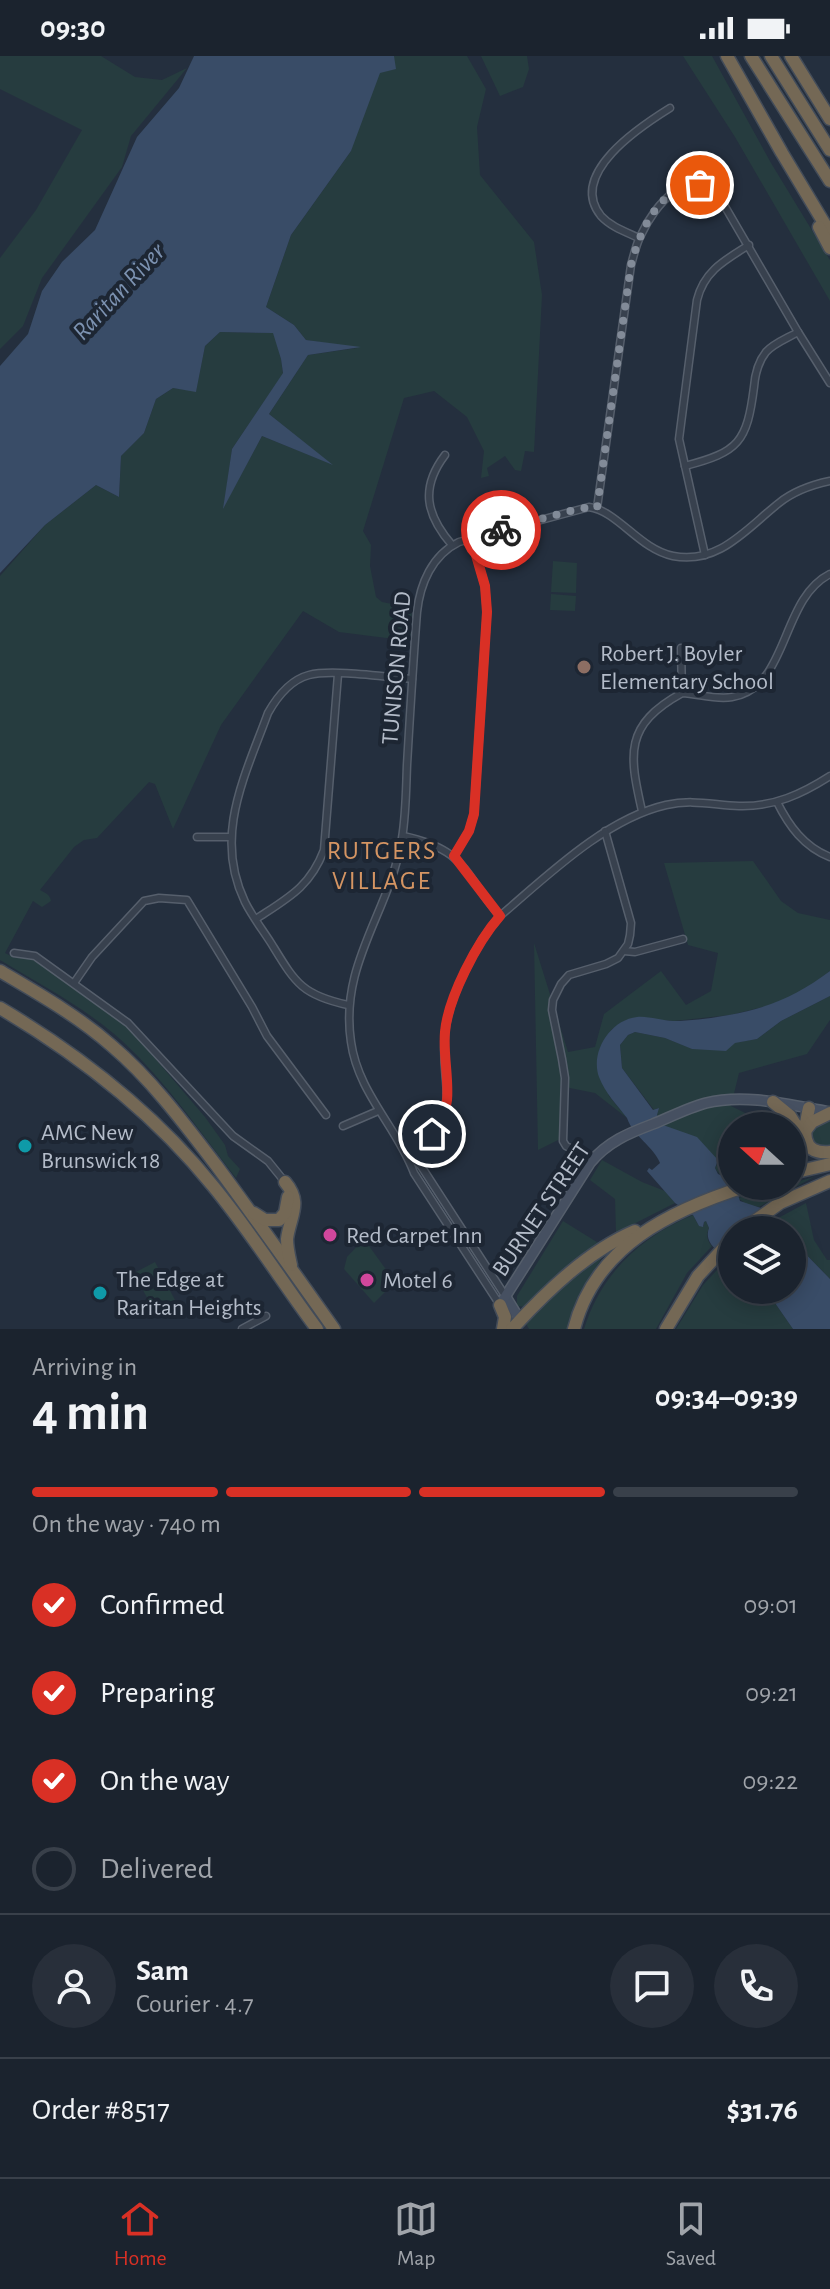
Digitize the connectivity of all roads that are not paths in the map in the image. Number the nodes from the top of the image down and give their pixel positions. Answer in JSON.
{"nodes":[{"id":1,"x":727,"y":56,"type":"edge"},
{"id":2,"x":751,"y":56,"type":"edge"},
{"id":3,"x":771,"y":56,"type":"edge"},
{"id":4,"x":791,"y":56,"type":"edge"},
{"id":5,"x":750,"y":97,"type":"junction"},
{"id":6,"x":670,"y":108,"type":"dead end"},
{"id":7,"x":830,"y":119,"type":"edge"},
{"id":8,"x":830,"y":150,"type":"edge"},
{"id":9,"x":830,"y":181,"type":"edge"},
{"id":10,"x":830,"y":233,"type":"edge"},
{"id":11,"x":639,"y":238,"type":"junction"},
{"id":12,"x":749,"y":245,"type":"junction"},
{"id":13,"x":830,"y":248,"type":"edge"},
{"id":14,"x":798,"y":332,"type":"junction"},
{"id":15,"x":830,"y":383,"type":"edge"},
{"id":16,"x":445,"y":455,"type":"dead end"},
{"id":17,"x":685,"y":466,"type":"junction"},
{"id":18,"x":830,"y":481,"type":"edge"},
{"id":19,"x":597,"y":508,"type":"junction"},
{"id":20,"x":471,"y":538,"type":"junction"},
{"id":21,"x":452,"y":545,"type":"junction"},
{"id":22,"x":705,"y":555,"type":"junction"},
{"id":23,"x":830,"y":574,"type":"edge"},
{"id":24,"x":681,"y":648,"type":"dead end"},
{"id":25,"x":338,"y":674,"type":"junction"},
{"id":26,"x":412,"y":679,"type":"junction"},
{"id":27,"x":682,"y":693,"type":"junction"},
{"id":28,"x":830,"y":776,"type":"edge"},
{"id":29,"x":777,"y":802,"type":"junction"},
{"id":30,"x":642,"y":811,"type":"junction"},
{"id":31,"x":605,"y":831,"type":"junction"},
{"id":32,"x":403,"y":836,"type":"junction"},
{"id":33,"x":197,"y":837,"type":"dead end"},
{"id":34,"x":230,"y":837,"type":"junction"},
{"id":35,"x":454,"y":856,"type":"junction"},
{"id":36,"x":830,"y":857,"type":"edge"},
{"id":37,"x":500,"y":916,"type":"junction"},
{"id":38,"x":256,"y":919,"type":"junction"},
{"id":39,"x":683,"y":939,"type":"dead end"},
{"id":40,"x":624,"y":951,"type":"junction"},
{"id":41,"x":14,"y":953,"type":"dead end"},
{"id":42,"x":0,"y":971,"type":"edge"},
{"id":43,"x":74,"y":983,"type":"junction"},
{"id":44,"x":348,"y":1005,"type":"junction"},
{"id":45,"x":2,"y":1009,"type":"edge"},
{"id":46,"x":773,"y":1102,"type":"junction"},
{"id":47,"x":805,"y":1108,"type":"junction"},
{"id":48,"x":378,"y":1111,"type":"junction"},
{"id":49,"x":785,"y":1112,"type":"edge"},
{"id":50,"x":804,"y":1112,"type":"edge"},
{"id":51,"x":830,"y":1112,"type":"edge"},
{"id":52,"x":326,"y":1115,"type":"dead end"},
{"id":53,"x":343,"y":1126,"type":"dead end"},
{"id":54,"x":806,"y":1127,"type":"edge"},
{"id":55,"x":806,"y":1141,"type":"edge"},
{"id":56,"x":830,"y":1152,"type":"edge"},
{"id":57,"x":407,"y":1154,"type":"junction"},
{"id":58,"x":593,"y":1160,"type":"junction"},
{"id":59,"x":830,"y":1164,"type":"edge"},
{"id":60,"x":806,"y":1170,"type":"edge"},
{"id":61,"x":830,"y":1181,"type":"edge"},
{"id":62,"x":285,"y":1182,"type":"junction"},
{"id":63,"x":718,"y":1196,"type":"edge"},
{"id":64,"x":245,"y":1205,"type":"junction"},
{"id":65,"x":762,"y":1216,"type":"edge"},
{"id":66,"x":664,"y":1219,"type":"junction"},
{"id":67,"x":467,"y":1238,"type":"junction"},
{"id":68,"x":459,"y":1243,"type":"junction"},
{"id":69,"x":718,"y":1254,"type":"edge"},
{"id":70,"x":293,"y":1272,"type":"junction"},
{"id":71,"x":503,"y":1301,"type":"junction"},
{"id":72,"x":266,"y":1316,"type":"dead end"},
{"id":73,"x":519,"y":1326,"type":"edge"},
{"id":74,"x":242,"y":1329,"type":"edge"},
{"id":75,"x":317,"y":1329,"type":"edge"},
{"id":76,"x":334,"y":1329,"type":"edge"},
{"id":77,"x":503,"y":1329,"type":"edge"},
{"id":78,"x":574,"y":1329,"type":"edge"},
{"id":79,"x":666,"y":1329,"type":"edge"}],
"edges":[{"from":1,"to":5,"type":"highway"},
{"from":2,"to":9,"type":"highway"},
{"from":3,"to":8,"type":"highway"},
{"from":4,"to":7,"type":"highway"},
{"from":5,"to":10,"type":"highway"},
{"from":5,"to":13,"type":"highway"},
{"from":6,"to":11,"type":"street"},
{"from":11,"to":12,"type":"street"},
{"from":11,"to":19,"type":"street"},
{"from":12,"to":14,"type":"street"},
{"from":12,"to":17,"type":"street"},
{"from":14,"to":15,"type":"street"},
{"from":14,"to":17,"type":"street"},
{"from":16,"to":21,"type":"street"},
{"from":17,"to":22,"type":"street"},
{"from":18,"to":22,"type":"street"},
{"from":19,"to":20,"type":"street"},
{"from":19,"to":22,"type":"street"},
{"from":20,"to":21,"type":"street"},
{"from":20,"to":35,"type":"street"},
{"from":21,"to":26,"type":"street","name":"TUNISON ROAD"},
{"from":23,"to":27,"type":"street"},
{"from":24,"to":27,"type":"street"},
{"from":25,"to":26,"type":"street"},
{"from":25,"to":34,"type":"street"},
{"from":25,"to":38,"type":"street"},
{"from":26,"to":32,"type":"street","name":"TUNISON ROAD"},
{"from":27,"to":30,"type":"street"},
{"from":28,"to":29,"type":"street"},
{"from":29,"to":30,"type":"street"},
{"from":29,"to":36,"type":"street"},
{"from":30,"to":31,"type":"street"},
{"from":31,"to":37,"type":"street"},
{"from":31,"to":40,"type":"street"},
{"from":32,"to":35,"type":"street"},
{"from":32,"to":44,"type":"street","name":"TUNISON ROAD"},
{"from":33,"to":34,"type":"street"},
{"from":34,"to":38,"type":"street"},
{"from":35,"to":37,"type":"street"},
{"from":37,"to":57,"type":"street"},
{"from":38,"to":44,"type":"street"},
{"from":39,"to":40,"type":"street"},
{"from":40,"to":58,"type":"street"},
{"from":41,"to":43,"type":"street"},
{"from":42,"to":64,"type":"highway"},
{"from":43,"to":52,"type":"street"},
{"from":43,"to":62,"type":"street"},
{"from":44,"to":48,"type":"street","name":"TUNISON ROAD"},
{"from":45,"to":75,"type":"highway"},
{"from":46,"to":47,"type":"street","name":"BURNET STREET"},
{"from":46,"to":49,"type":"highway"},
{"from":46,"to":58,"type":"street","name":"BURNET STREET"},
{"from":47,"to":50,"type":"highway"},
{"from":47,"to":51,"type":"street","name":"BURNET STREET"},
{"from":48,"to":53,"type":"street"},
{"from":48,"to":57,"type":"street","name":"TUNISON ROAD"},
{"from":51,"to":54,"type":"highway"},
{"from":55,"to":56,"type":"highway"},
{"from":57,"to":67,"type":"street","name":"TUNISON ROAD"},
{"from":57,"to":68,"type":"street","name":"TUNISON ROAD"},
{"from":58,"to":71,"type":"street","name":"BURNET STREET"},
{"from":59,"to":60,"type":"highway"},
{"from":61,"to":65,"type":"highway"},
{"from":62,"to":64,"type":"highway"},
{"from":62,"to":70,"type":"highway"},
{"from":63,"to":66,"type":"highway"},
{"from":64,"to":70,"type":"highway"},
{"from":66,"to":73,"type":"highway"},
{"from":66,"to":78,"type":"highway"},
{"from":67,"to":68,"type":"street"},
{"from":67,"to":71,"type":"street","name":"TUNISON ROAD"},
{"from":68,"to":71,"type":"street","name":"TUNISON ROAD"},
{"from":69,"to":79,"type":"highway"},
{"from":70,"to":76,"type":"highway"},
{"from":71,"to":73,"type":"street","name":"TUNISON ROAD"},
{"from":71,"to":77,"type":"highway"},
{"from":72,"to":74,"type":"street"}]}
